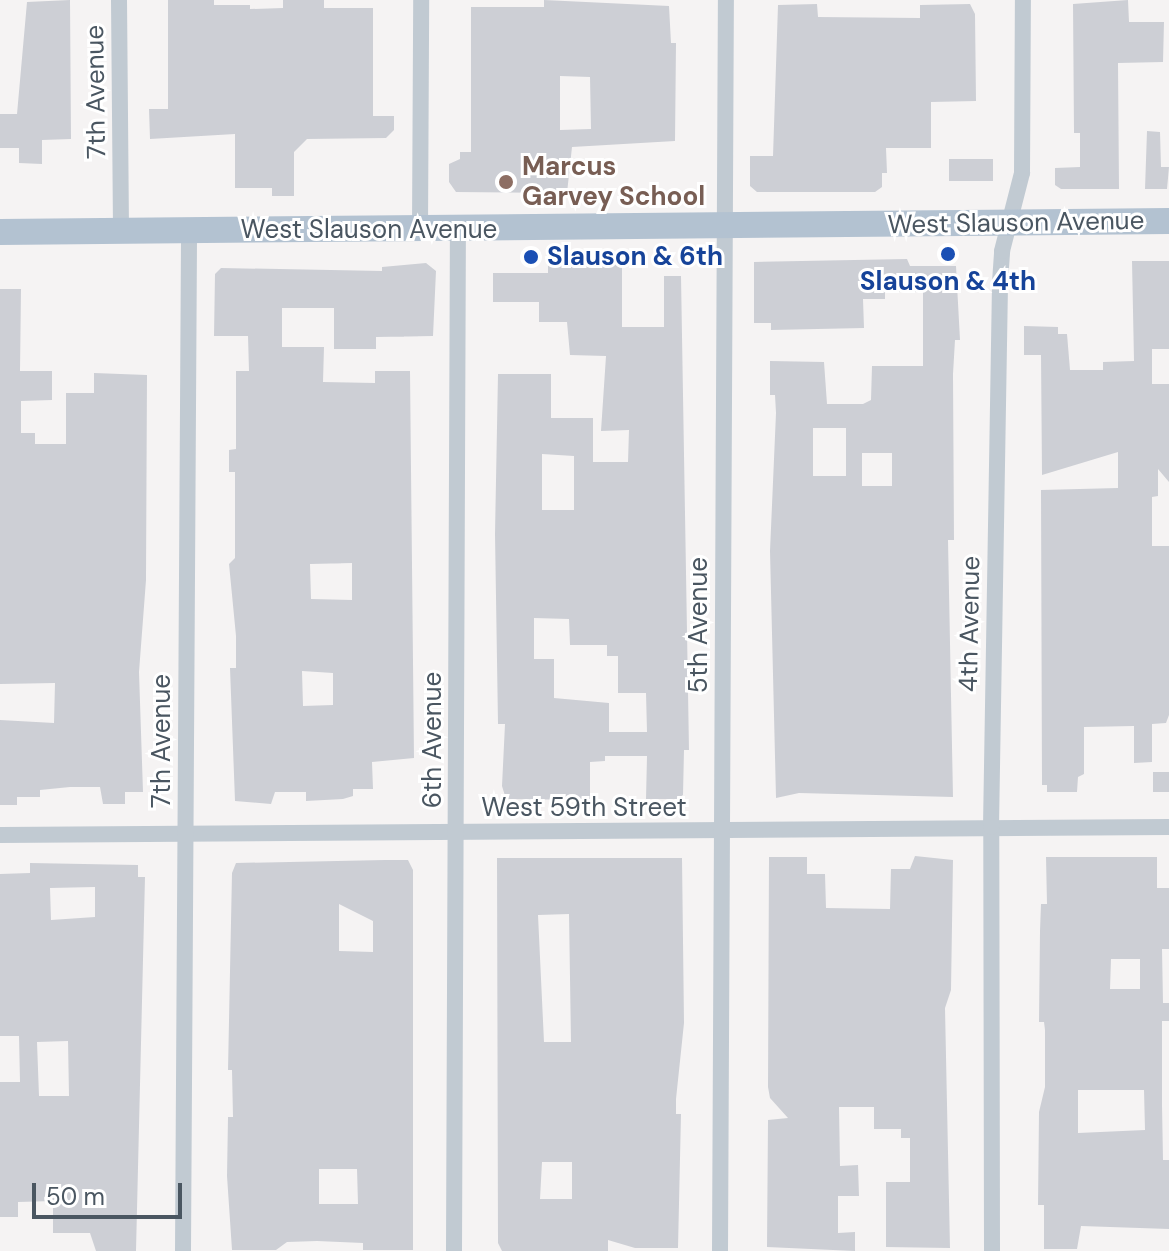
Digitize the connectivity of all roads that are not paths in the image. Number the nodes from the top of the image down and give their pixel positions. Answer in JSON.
{"nodes":[{"id":1,"x":119,"y":0,"type":"edge"},
{"id":2,"x":421,"y":0,"type":"edge"},
{"id":3,"x":726,"y":0,"type":"edge"},
{"id":4,"x":1023,"y":0,"type":"edge"},
{"id":5,"x":1169,"y":221,"type":"edge"},
{"id":6,"x":1010,"y":223,"type":"junction"},
{"id":7,"x":725,"y":227,"type":"junction"},
{"id":8,"x":420,"y":229,"type":"junction"},
{"id":9,"x":458,"y":229,"type":"junction"},
{"id":10,"x":121,"y":231,"type":"junction"},
{"id":11,"x":189,"y":231,"type":"junction"},
{"id":12,"x":0,"y":232,"type":"edge"},
{"id":13,"x":991,"y":827,"type":"junction"},
{"id":14,"x":1169,"y":827,"type":"edge"},
{"id":15,"x":722,"y":831,"type":"junction"},
{"id":16,"x":185,"y":832,"type":"junction"},
{"id":17,"x":457,"y":833,"type":"junction"},
{"id":18,"x":0,"y":835,"type":"edge"},
{"id":19,"x":183,"y":1251,"type":"edge"},
{"id":20,"x":454,"y":1251,"type":"edge"},
{"id":21,"x":720,"y":1251,"type":"edge"},
{"id":22,"x":992,"y":1251,"type":"edge"}],
"edges":[{"from":1,"to":10,"type":"street","name":"7th Avenue"},
{"from":2,"to":8,"type":"street"},
{"from":3,"to":7,"type":"street","name":"5th Avenue"},
{"from":4,"to":6,"type":"street","name":"4th Avenue"},
{"from":5,"to":6,"type":"main road","name":"West Slauson Avenue"},
{"from":6,"to":7,"type":"main road","name":"West Slauson Avenue"},
{"from":6,"to":13,"type":"street","name":"4th Avenue"},
{"from":7,"to":9,"type":"main road","name":"West Slauson Avenue"},
{"from":7,"to":15,"type":"street","name":"5th Avenue"},
{"from":8,"to":9,"type":"main road","name":"West Slauson Avenue"},
{"from":8,"to":11,"type":"main road","name":"West Slauson Avenue"},
{"from":9,"to":17,"type":"street","name":"6th Avenue"},
{"from":10,"to":11,"type":"main road","name":"West Slauson Avenue"},
{"from":10,"to":12,"type":"main road","name":"West Slauson Avenue"},
{"from":11,"to":16,"type":"street","name":"7th Avenue"},
{"from":13,"to":14,"type":"street","name":"West 59th Street"},
{"from":13,"to":15,"type":"street","name":"West 59th Street"},
{"from":13,"to":22,"type":"street","name":"4th Avenue"},
{"from":15,"to":17,"type":"street","name":"West 59th Street"},
{"from":15,"to":21,"type":"street","name":"5th Avenue"},
{"from":16,"to":17,"type":"street","name":"West 59th Street"},
{"from":16,"to":18,"type":"street","name":"West 59th Street"},
{"from":16,"to":19,"type":"street","name":"7th Avenue"},
{"from":17,"to":20,"type":"street","name":"6th Avenue"}]}
